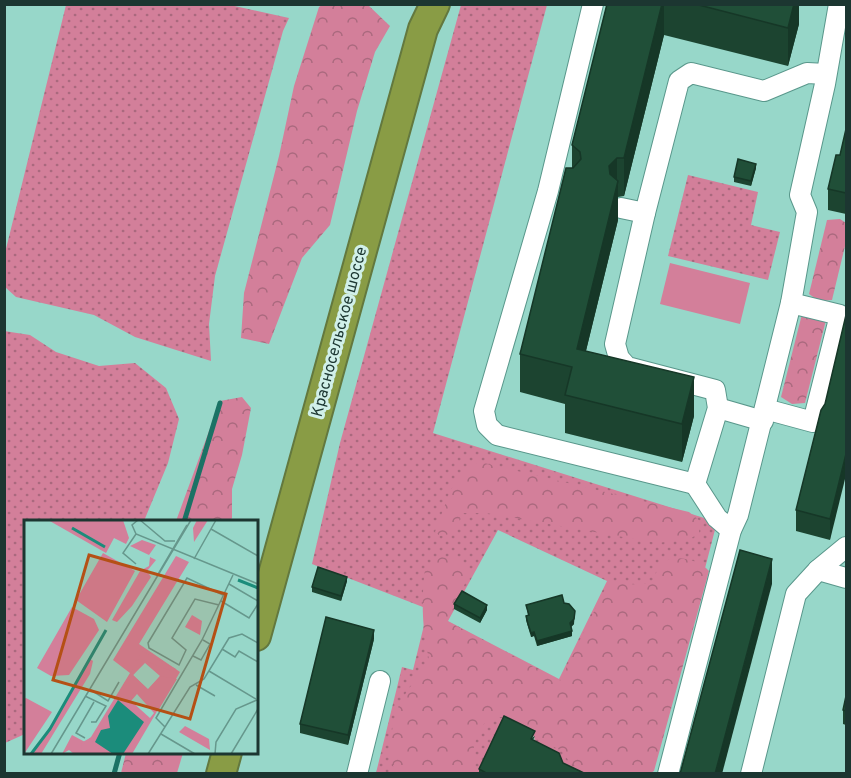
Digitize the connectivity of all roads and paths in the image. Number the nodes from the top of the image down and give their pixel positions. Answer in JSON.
{"nodes":[{"id":1,"x":593,"y":4,"type":"edge"},
{"id":2,"x":835,"y":7,"type":"edge"},
{"id":3,"x":427,"y":13,"type":"edge"},
{"id":4,"x":839,"y":52,"type":"edge"},
{"id":5,"x":826,"y":74,"type":"junction"},
{"id":6,"x":548,"y":191,"type":"junction"},
{"id":7,"x":569,"y":195,"type":"edge"},
{"id":8,"x":621,"y":208,"type":"dead end"},
{"id":9,"x":645,"y":213,"type":"junction"},
{"id":10,"x":791,"y":303,"type":"junction"},
{"id":11,"x":718,"y":408,"type":"junction"},
{"id":12,"x":764,"y":415,"type":"junction"},
{"id":13,"x":694,"y":484,"type":"junction"},
{"id":14,"x":731,"y":530,"type":"junction"},
{"id":15,"x":846,"y":547,"type":"edge"},
{"id":16,"x":818,"y":570,"type":"junction"},
{"id":17,"x":846,"y":578,"type":"edge"},
{"id":18,"x":258,"y":629,"type":"edge"},
{"id":19,"x":380,"y":681,"type":"dead end"},
{"id":20,"x":227,"y":754,"type":"edge"},
{"id":21,"x":221,"y":774,"type":"edge"},
{"id":22,"x":357,"y":774,"type":"edge"},
{"id":23,"x":669,"y":774,"type":"edge"},
{"id":24,"x":751,"y":774,"type":"edge"}],
"edges":[{"from":1,"to":6,"type":"lane"},
{"from":2,"to":4,"type":"lane"},
{"from":3,"to":18,"type":"highway","name":"Красносельское шоссе"},
{"from":4,"to":5,"type":"lane"},
{"from":5,"to":9,"type":"lane"},
{"from":5,"to":10,"type":"lane"},
{"from":6,"to":7,"type":"lane"},
{"from":6,"to":13,"type":"lane"},
{"from":8,"to":9,"type":"lane"},
{"from":9,"to":11,"type":"lane"},
{"from":10,"to":12,"type":"lane"},
{"from":10,"to":12,"type":"lane"},
{"from":11,"to":12,"type":"lane"},
{"from":11,"to":13,"type":"lane"},
{"from":12,"to":14,"type":"lane"},
{"from":13,"to":14,"type":"lane"},
{"from":14,"to":23,"type":"lane"},
{"from":15,"to":16,"type":"lane"},
{"from":16,"to":17,"type":"lane"},
{"from":16,"to":24,"type":"lane"},
{"from":19,"to":22,"type":"lane"},
{"from":20,"to":21,"type":"highway"}]}
